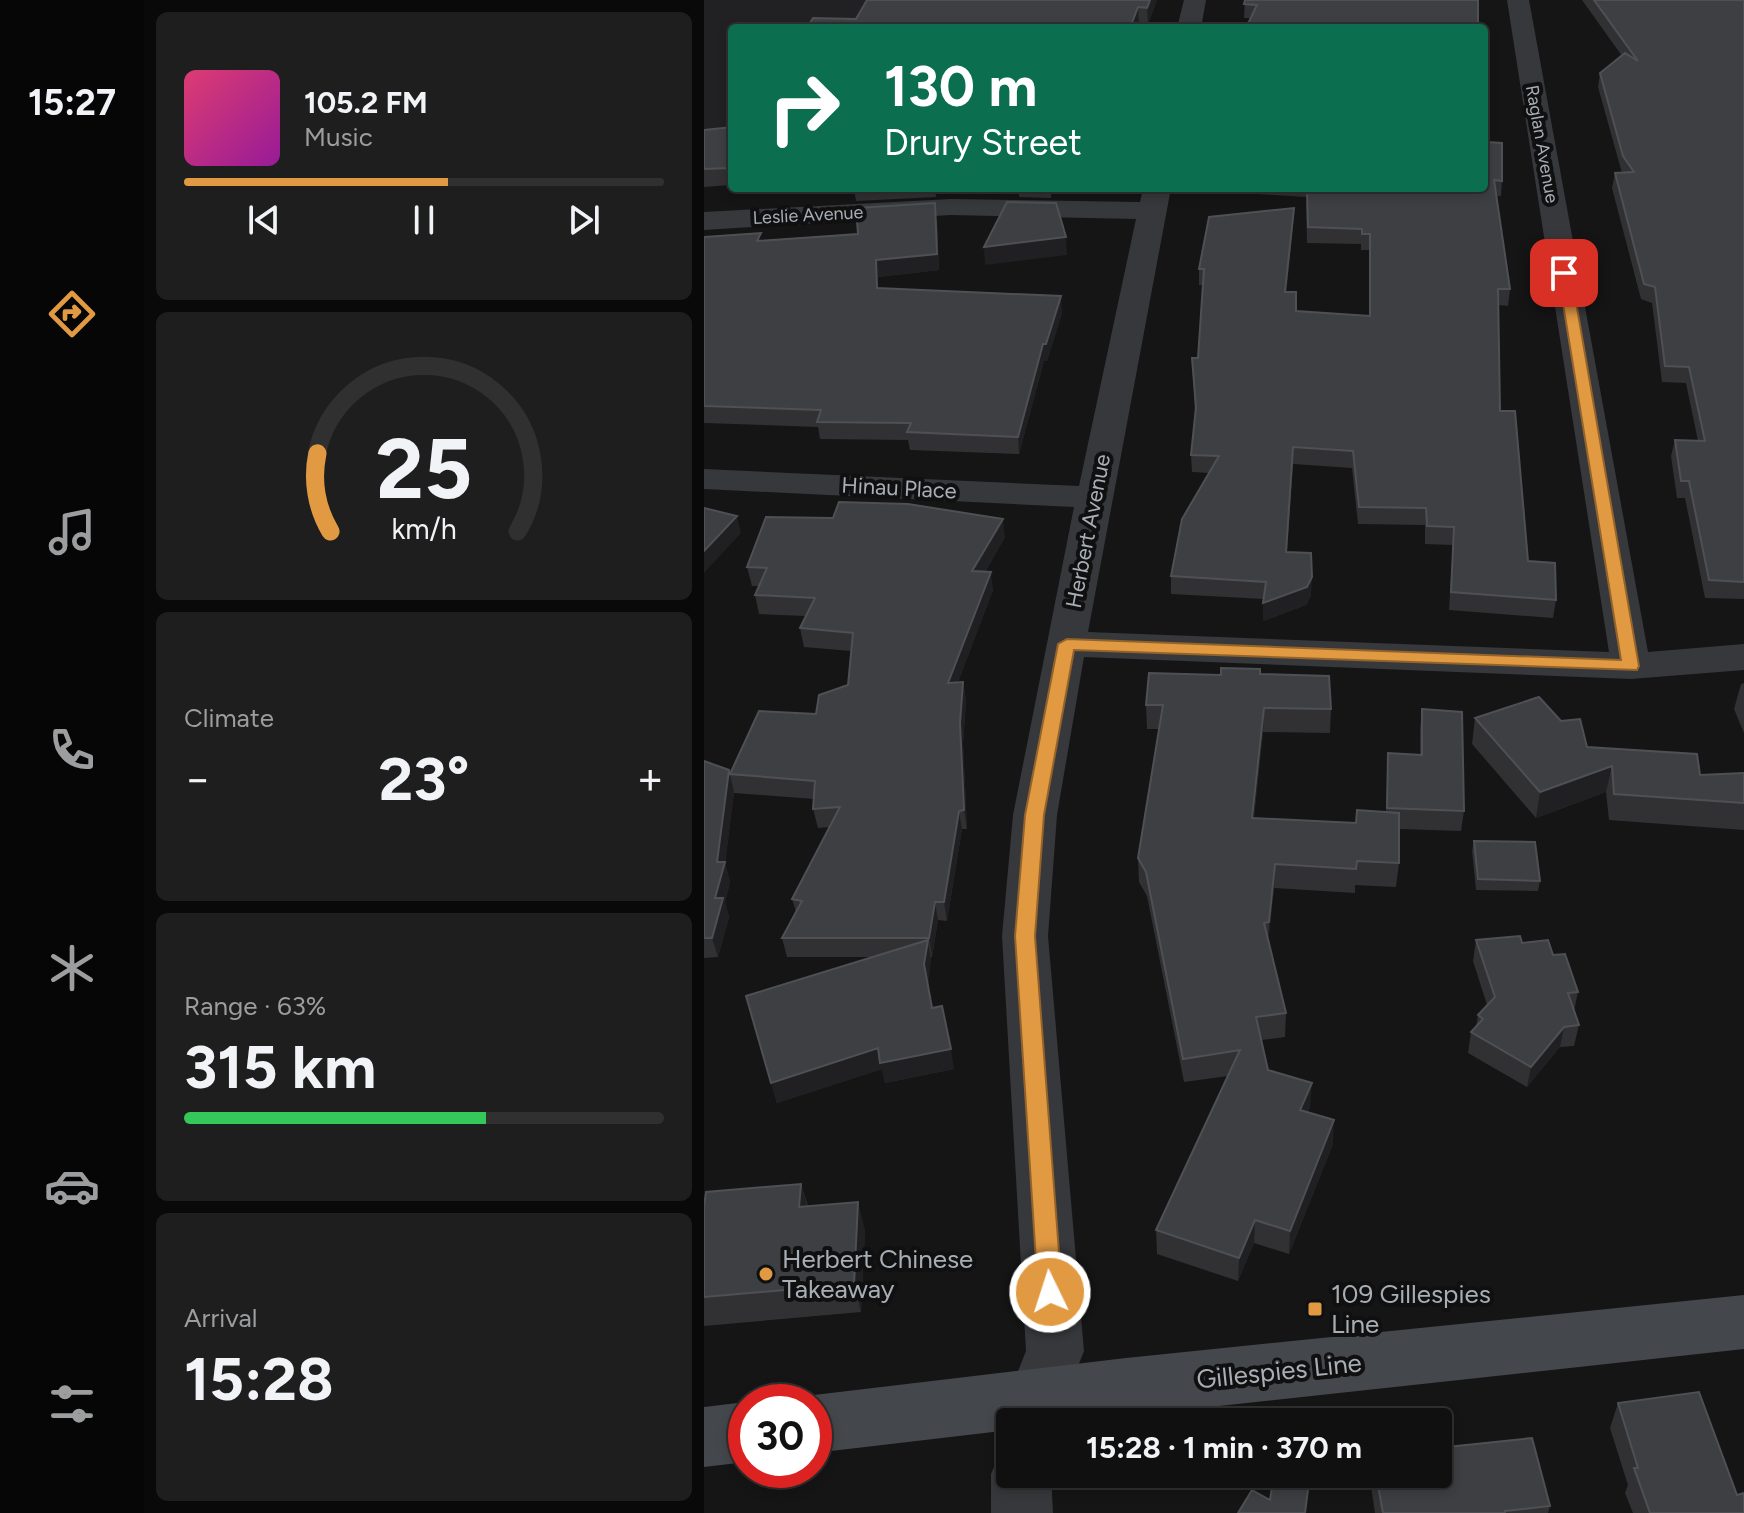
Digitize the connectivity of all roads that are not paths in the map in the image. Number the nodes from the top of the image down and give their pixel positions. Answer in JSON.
{"nodes":[{"id":1,"x":1195,"y":0,"type":"edge"},
{"id":2,"x":1518,"y":0,"type":"edge"},
{"id":3,"x":1190,"y":24,"type":"edge"},
{"id":4,"x":1154,"y":200,"type":"edge"},
{"id":5,"x":704,"y":221,"type":"edge"},
{"id":6,"x":704,"y":479,"type":"edge"},
{"id":7,"x":1094,"y":497,"type":"junction"},
{"id":8,"x":1067,"y":644,"type":"junction"},
{"id":9,"x":1744,"y":657,"type":"edge"},
{"id":10,"x":1631,"y":666,"type":"junction"},
{"id":11,"x":1744,"y":1322,"type":"edge"},
{"id":12,"x":1032,"y":1408,"type":"edge"},
{"id":13,"x":1047,"y":1408,"type":"edge"},
{"id":14,"x":996,"y":1412,"type":"edge"},
{"id":15,"x":832,"y":1423,"type":"edge"},
{"id":16,"x":728,"y":1434,"type":"edge"},
{"id":17,"x":704,"y":1437,"type":"edge"},
{"id":18,"x":1021,"y":1488,"type":"edge"},
{"id":19,"x":1022,"y":1513,"type":"edge"}],
"edges":[{"from":1,"to":3,"type":"street"},
{"from":2,"to":10,"type":"street","name":"Raglan Avenue"},
{"from":4,"to":5,"type":"street","name":"Leslie Avenue"},
{"from":4,"to":7,"type":"street","name":"Herbert Avenue"},
{"from":6,"to":7,"type":"street","name":"Hinau Place"},
{"from":7,"to":8,"type":"street","name":"Herbert Avenue"},
{"from":8,"to":10,"type":"street"},
{"from":8,"to":12,"type":"street","name":"Herbert Avenue"},
{"from":9,"to":10,"type":"street"},
{"from":11,"to":13,"type":"street","name":"Gillespies Line"},
{"from":14,"to":15,"type":"street","name":"Gillespies Line"},
{"from":16,"to":17,"type":"street"},
{"from":18,"to":19,"type":"street"}]}
